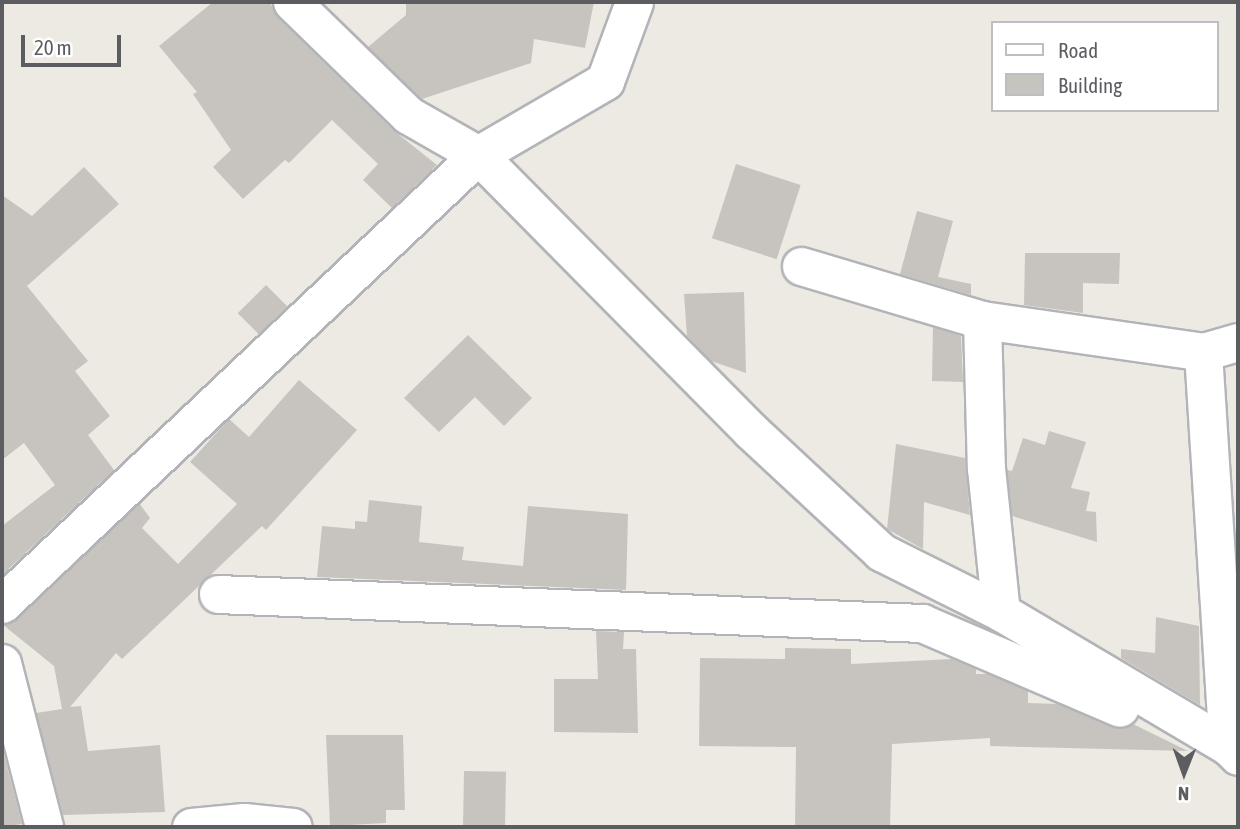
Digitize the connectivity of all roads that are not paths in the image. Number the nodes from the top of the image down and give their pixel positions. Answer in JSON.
{"nodes":[{"id":1,"x":292,"y":2,"type":"edge"},
{"id":2,"x":634,"y":2,"type":"edge"},
{"id":3,"x":478,"y":155,"type":"junction"},
{"id":4,"x":801,"y":266,"type":"dead end"},
{"id":5,"x":982,"y":320,"type":"junction"},
{"id":6,"x":1238,"y":342,"type":"edge"},
{"id":7,"x":1203,"y":352,"type":"junction"},
{"id":8,"x":930,"y":576,"type":"junction"},
{"id":9,"x":218,"y":594,"type":"dead end"},
{"id":10,"x":2,"y":604,"type":"edge"},
{"id":11,"x":1000,"y":612,"type":"junction"},
{"id":12,"x":922,"y":623,"type":"junction"},
{"id":13,"x":2,"y":663,"type":"edge"},
{"id":14,"x":1233,"y":751,"type":"edge"},
{"id":15,"x":1238,"y":784,"type":"edge"},
{"id":16,"x":44,"y":827,"type":"edge"},
{"id":17,"x":191,"y":827,"type":"edge"},
{"id":18,"x":293,"y":827,"type":"edge"}],
"edges":[{"from":1,"to":3,"type":"street"},
{"from":2,"to":3,"type":"street"},
{"from":3,"to":8,"type":"street"},
{"from":3,"to":10,"type":"street"},
{"from":4,"to":5,"type":"street"},
{"from":5,"to":7,"type":"street"},
{"from":5,"to":11,"type":"street"},
{"from":6,"to":7,"type":"street"},
{"from":7,"to":14,"type":"street"},
{"from":8,"to":11,"type":"street"},
{"from":8,"to":12,"type":"street"},
{"from":9,"to":12,"type":"street"},
{"from":11,"to":14,"type":"street"},
{"from":12,"to":15,"type":"street"},
{"from":13,"to":16,"type":"street"},
{"from":17,"to":18,"type":"street"}]}
